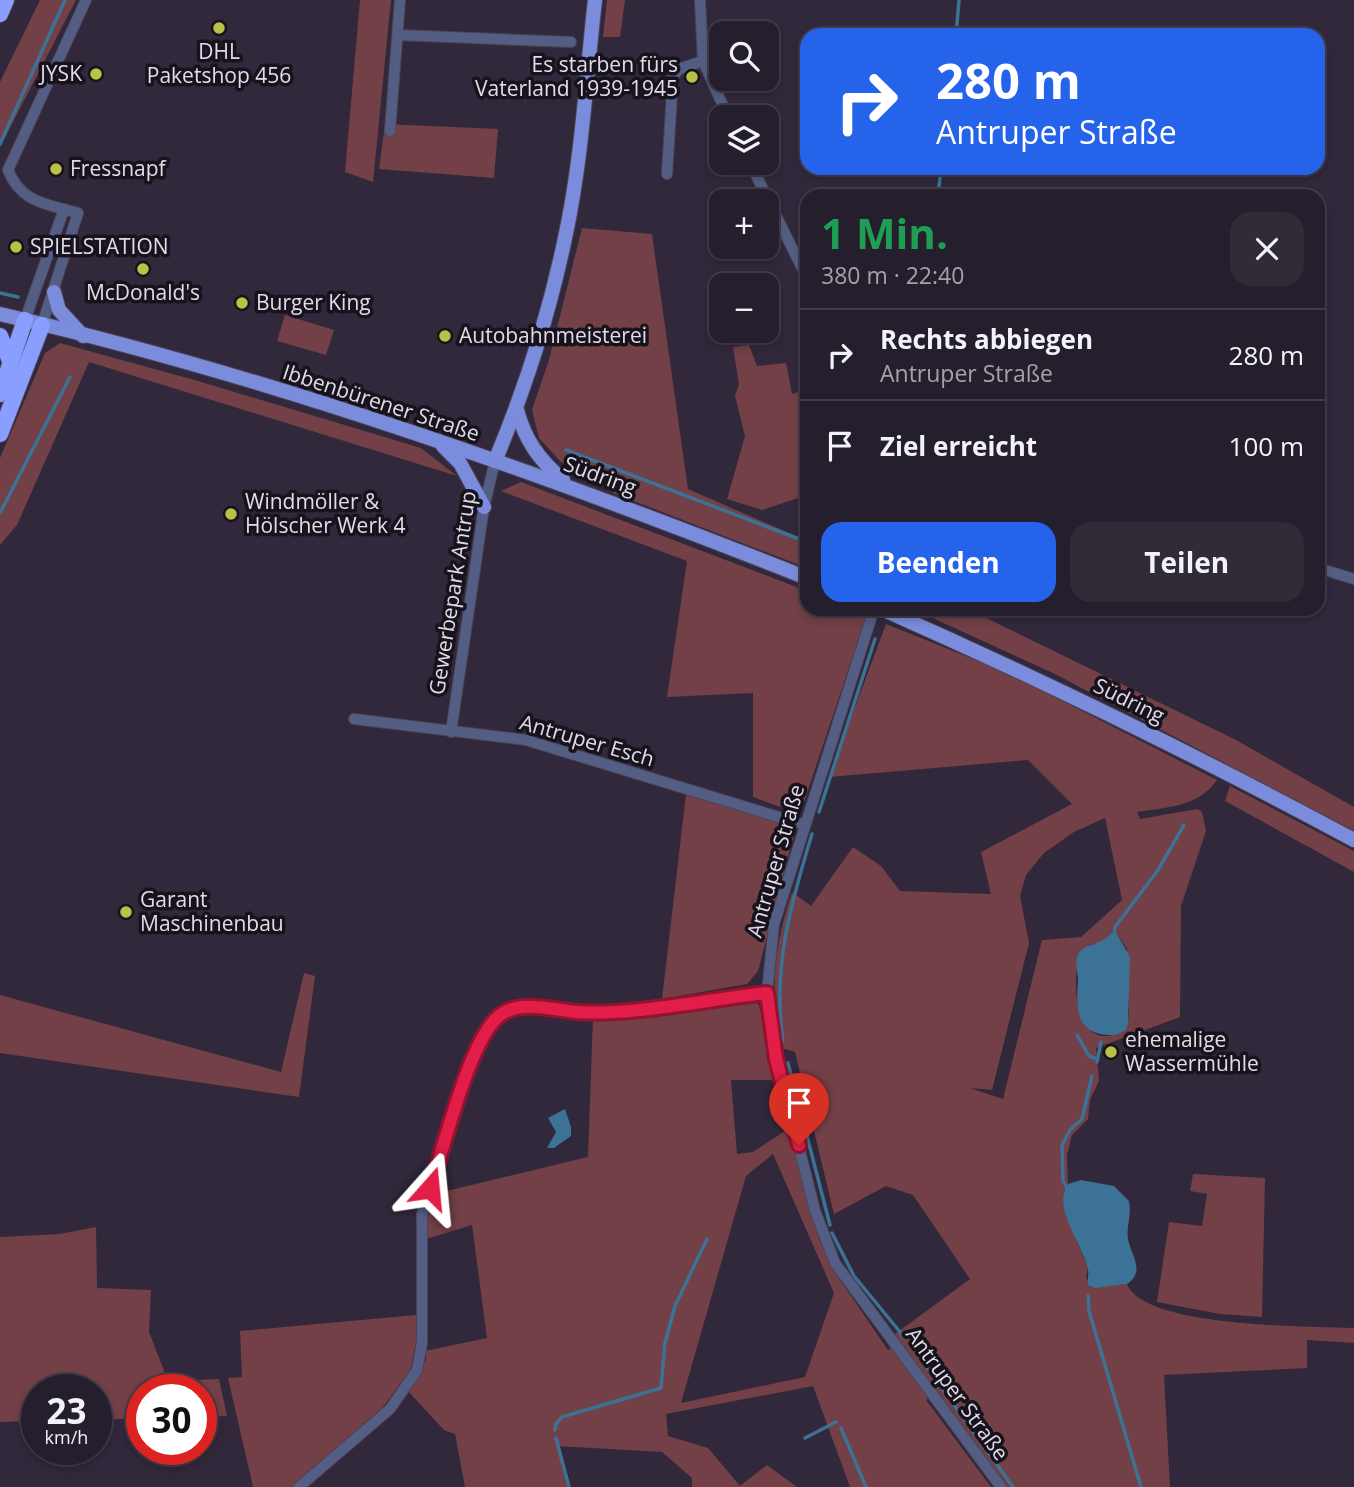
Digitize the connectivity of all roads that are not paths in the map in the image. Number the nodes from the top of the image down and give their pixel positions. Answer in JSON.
{"nodes":[{"id":1,"x":6,"y":0,"type":"edge"},
{"id":2,"x":86,"y":0,"type":"edge"},
{"id":3,"x":400,"y":0,"type":"edge"},
{"id":4,"x":595,"y":0,"type":"edge"},
{"id":5,"x":700,"y":0,"type":"edge"},
{"id":6,"x":0,"y":13,"type":"edge"},
{"id":7,"x":398,"y":34,"type":"junction"},
{"id":8,"x":571,"y":42,"type":"dead end"},
{"id":9,"x":703,"y":61,"type":"junction"},
{"id":10,"x":723,"y":105,"type":"edge"},
{"id":11,"x":390,"y":131,"type":"dead end"},
{"id":12,"x":667,"y":174,"type":"dead end"},
{"id":13,"x":756,"y":175,"type":"edge"},
{"id":14,"x":64,"y":209,"type":"junction"},
{"id":15,"x":800,"y":264,"type":"edge"},
{"id":16,"x":54,"y":292,"type":"junction"},
{"id":17,"x":0,"y":314,"type":"edge"},
{"id":18,"x":25,"y":320,"type":"junction"},
{"id":19,"x":41,"y":325,"type":"junction"},
{"id":20,"x":0,"y":336,"type":"edge"},
{"id":21,"x":84,"y":337,"type":"junction"},
{"id":22,"x":10,"y":361,"type":"junction"},
{"id":23,"x":0,"y":394,"type":"edge"},
{"id":24,"x":517,"y":410,"type":"junction"},
{"id":25,"x":0,"y":434,"type":"edge"},
{"id":26,"x":439,"y":443,"type":"junction"},
{"id":27,"x":495,"y":461,"type":"junction"},
{"id":28,"x":572,"y":488,"type":"junction"},
{"id":29,"x":484,"y":507,"type":"junction"},
{"id":30,"x":1325,"y":570,"type":"edge"},
{"id":31,"x":800,"y":575,"type":"edge"},
{"id":32,"x":1354,"y":579,"type":"edge"},
{"id":33,"x":872,"y":616,"type":"edge"},
{"id":34,"x":898,"y":616,"type":"edge"},
{"id":35,"x":354,"y":719,"type":"dead end"},
{"id":36,"x":451,"y":732,"type":"junction"},
{"id":37,"x":805,"y":825,"type":"junction"},
{"id":38,"x":1354,"y":840,"type":"edge"},
{"id":39,"x":767,"y":993,"type":"junction"},
{"id":40,"x":299,"y":1487,"type":"edge"},
{"id":41,"x":1001,"y":1487,"type":"edge"}],
"edges":[{"from":1,"to":6,"type":"highway"},
{"from":2,"to":14,"type":"street"},
{"from":3,"to":7,"type":"street"},
{"from":4,"to":24,"type":"main road","name":"Ibbenbürener Straße"},
{"from":5,"to":9,"type":"street"},
{"from":7,"to":8,"type":"street"},
{"from":7,"to":11,"type":"street"},
{"from":9,"to":10,"type":"street"},
{"from":9,"to":12,"type":"street"},
{"from":13,"to":15,"type":"street"},
{"from":14,"to":16,"type":"street"},
{"from":14,"to":18,"type":"street"},
{"from":16,"to":19,"type":"street"},
{"from":16,"to":21,"type":"main road"},
{"from":17,"to":18,"type":"main road","name":"Ibbenbürener Straße"},
{"from":18,"to":19,"type":"main road","name":"Ibbenbürener Straße"},
{"from":18,"to":22,"type":"highway"},
{"from":19,"to":21,"type":"main road","name":"Ibbenbürener Straße"},
{"from":19,"to":25,"type":"highway"},
{"from":20,"to":22,"type":"highway"},
{"from":21,"to":26,"type":"main road","name":"Ibbenbürener Straße"},
{"from":22,"to":23,"type":"highway"},
{"from":24,"to":27,"type":"main road","name":"Ibbenbürener Straße"},
{"from":24,"to":28,"type":"main road"},
{"from":26,"to":27,"type":"main road","name":"Ibbenbürener Straße"},
{"from":26,"to":29,"type":"main road"},
{"from":27,"to":28,"type":"main road","name":"Südring"},
{"from":27,"to":29,"type":"street","name":"Gewerbepark Antrup"},
{"from":28,"to":31,"type":"main road","name":"Südring"},
{"from":29,"to":36,"type":"street","name":"Gewerbepark Antrup"},
{"from":30,"to":32,"type":"street"},
{"from":33,"to":37,"type":"street","name":"Antruper Straße"},
{"from":34,"to":38,"type":"main road","name":"Südring"},
{"from":35,"to":36,"type":"street","name":"Antruper Esch"},
{"from":36,"to":37,"type":"street","name":"Antruper Esch"},
{"from":37,"to":39,"type":"street","name":"Antruper Straße"},
{"from":39,"to":40,"type":"street"},
{"from":39,"to":41,"type":"street","name":"Antruper Straße"}]}
